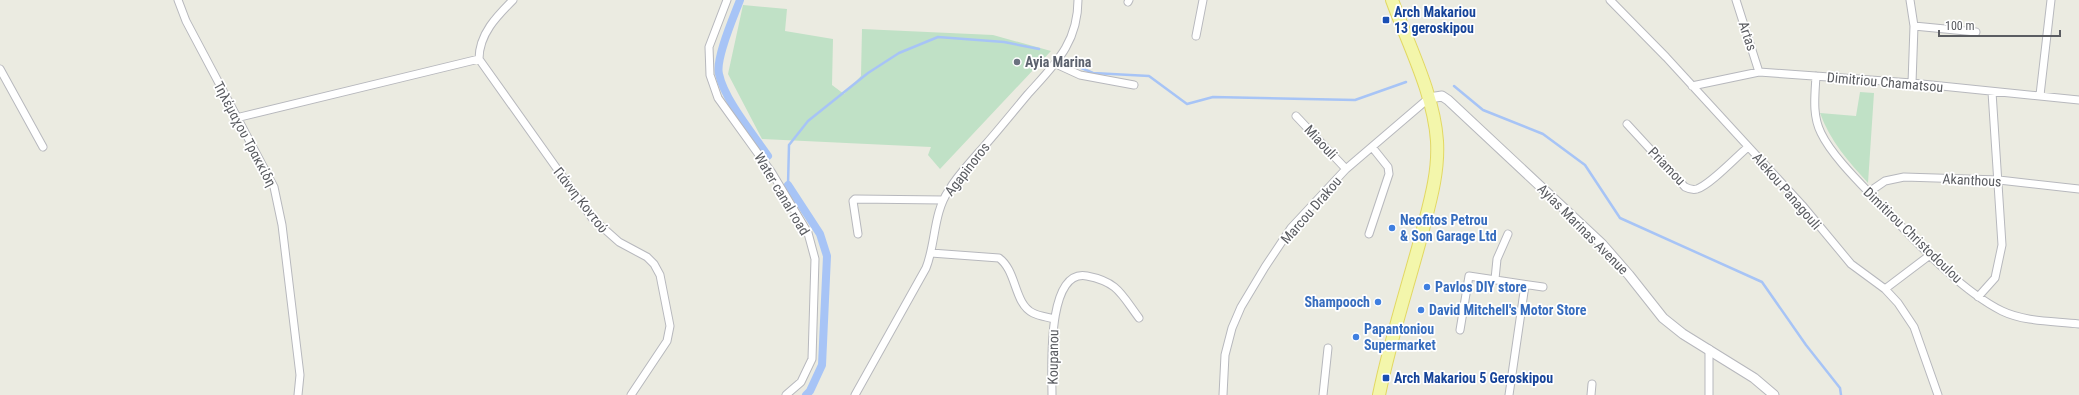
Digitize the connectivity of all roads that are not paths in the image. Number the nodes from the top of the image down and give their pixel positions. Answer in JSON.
{"nodes":[{"id":1,"x":178,"y":0,"type":"edge"},
{"id":2,"x":513,"y":0,"type":"edge"},
{"id":3,"x":727,"y":0,"type":"edge"},
{"id":4,"x":1078,"y":0,"type":"edge"},
{"id":5,"x":1203,"y":0,"type":"edge"},
{"id":6,"x":1392,"y":0,"type":"edge"},
{"id":7,"x":1620,"y":0,"type":"edge"},
{"id":8,"x":1736,"y":0,"type":"edge"},
{"id":9,"x":1910,"y":0,"type":"edge"},
{"id":10,"x":2051,"y":0,"type":"edge"},
{"id":11,"x":1610,"y":1,"type":"edge"},
{"id":12,"x":1914,"y":26,"type":"junction"},
{"id":13,"x":1976,"y":32,"type":"dead end"},
{"id":14,"x":1196,"y":36,"type":"dead end"},
{"id":15,"x":479,"y":59,"type":"junction"},
{"id":16,"x":1056,"y":64,"type":"junction"},
{"id":17,"x":0,"y":69,"type":"edge"},
{"id":18,"x":1760,"y":72,"type":"junction"},
{"id":19,"x":1816,"y":76,"type":"junction"},
{"id":20,"x":1912,"y":83,"type":"junction"},
{"id":21,"x":1134,"y":85,"type":"dead end"},
{"id":22,"x":1692,"y":86,"type":"junction"},
{"id":23,"x":1992,"y":92,"type":"junction"},
{"id":24,"x":2040,"y":95,"type":"junction"},
{"id":25,"x":1429,"y":98,"type":"junction"},
{"id":26,"x":2079,"y":100,"type":"edge"},
{"id":27,"x":1296,"y":116,"type":"dead end"},
{"id":28,"x":236,"y":118,"type":"junction"},
{"id":29,"x":1627,"y":124,"type":"dead end"},
{"id":30,"x":1748,"y":146,"type":"junction"},
{"id":31,"x":43,"y":147,"type":"dead end"},
{"id":32,"x":1372,"y":147,"type":"junction"},
{"id":33,"x":1346,"y":169,"type":"junction"},
{"id":34,"x":1999,"y":180,"type":"junction"},
{"id":35,"x":2079,"y":189,"type":"edge"},
{"id":36,"x":1869,"y":192,"type":"junction"},
{"id":37,"x":943,"y":200,"type":"junction"},
{"id":38,"x":858,"y":234,"type":"dead end"},
{"id":39,"x":1369,"y":234,"type":"dead end"},
{"id":40,"x":1508,"y":234,"type":"dead end"},
{"id":41,"x":931,"y":253,"type":"junction"},
{"id":42,"x":1930,"y":255,"type":"junction"},
{"id":43,"x":1495,"y":279,"type":"junction"},
{"id":44,"x":1525,"y":285,"type":"junction"},
{"id":45,"x":1543,"y":287,"type":"dead end"},
{"id":46,"x":1884,"y":290,"type":"junction"},
{"id":47,"x":1978,"y":297,"type":"junction"},
{"id":48,"x":1054,"y":318,"type":"junction"},
{"id":49,"x":1139,"y":318,"type":"dead end"},
{"id":50,"x":2079,"y":324,"type":"edge"},
{"id":51,"x":1460,"y":330,"type":"dead end"},
{"id":52,"x":1328,"y":348,"type":"dead end"},
{"id":53,"x":1709,"y":350,"type":"junction"},
{"id":54,"x":1592,"y":384,"type":"dead end"},
{"id":55,"x":298,"y":395,"type":"edge"},
{"id":56,"x":631,"y":395,"type":"edge"},
{"id":57,"x":786,"y":395,"type":"edge"},
{"id":58,"x":855,"y":395,"type":"edge"},
{"id":59,"x":1052,"y":395,"type":"edge"},
{"id":60,"x":1223,"y":395,"type":"edge"},
{"id":61,"x":1323,"y":395,"type":"edge"},
{"id":62,"x":1379,"y":395,"type":"edge"},
{"id":63,"x":1508,"y":395,"type":"edge"},
{"id":64,"x":1591,"y":395,"type":"edge"},
{"id":65,"x":1708,"y":395,"type":"edge"},
{"id":66,"x":1774,"y":395,"type":"edge"},
{"id":67,"x":1938,"y":395,"type":"edge"}],
"edges":[{"from":1,"to":28,"type":"street","name":"Τηλέμαχου Τρακκίδη"},
{"from":2,"to":15,"type":"street"},
{"from":3,"to":57,"type":"street","name":"Water canal road"},
{"from":4,"to":16,"type":"street","name":"Agapinoros"},
{"from":5,"to":14,"type":"street"},
{"from":6,"to":25,"type":"main road"},
{"from":7,"to":11,"type":"street"},
{"from":8,"to":18,"type":"street","name":"Artas"},
{"from":9,"to":12,"type":"street"},
{"from":10,"to":24,"type":"street"},
{"from":11,"to":22,"type":"street","name":"Alekou Panagouli"},
{"from":12,"to":13,"type":"street"},
{"from":12,"to":20,"type":"street"},
{"from":15,"to":28,"type":"street"},
{"from":15,"to":56,"type":"street","name":"Γιάννη Κοντού"},
{"from":16,"to":21,"type":"street"},
{"from":16,"to":37,"type":"street","name":"Agapinoros"},
{"from":17,"to":31,"type":"street"},
{"from":18,"to":19,"type":"street","name":"Dimitriou Chamatsou"},
{"from":18,"to":22,"type":"street","name":"Dimitriou Chamatsou"},
{"from":19,"to":20,"type":"street","name":"Dimitriou Chamatsou"},
{"from":19,"to":36,"type":"street","name":"Dimitirou Christodoulou"},
{"from":20,"to":23,"type":"street","name":"Dimitriou Chamatsou"},
{"from":22,"to":30,"type":"street","name":"Alekou Panagouli"},
{"from":23,"to":24,"type":"street","name":"Dimitriou Chamatsou"},
{"from":23,"to":34,"type":"street"},
{"from":24,"to":26,"type":"street","name":"Dimitriou Chamatsou"},
{"from":25,"to":32,"type":"street","name":"Marcou Drakou"},
{"from":25,"to":53,"type":"street","name":"Ayias Marinas Avenue"},
{"from":25,"to":62,"type":"main road"},
{"from":27,"to":33,"type":"street","name":"Miaouli"},
{"from":28,"to":55,"type":"street","name":"Τηλέμαχου Τρακκίδη"},
{"from":29,"to":30,"type":"street","name":"Priamou"},
{"from":30,"to":46,"type":"street","name":"Alekou Panagouli"},
{"from":32,"to":33,"type":"street","name":"Marcou Drakou"},
{"from":32,"to":39,"type":"street"},
{"from":33,"to":60,"type":"street","name":"Marcou Drakou"},
{"from":34,"to":35,"type":"street","name":"Akanthous"},
{"from":34,"to":36,"type":"street","name":"Akanthous"},
{"from":34,"to":47,"type":"street"},
{"from":36,"to":42,"type":"street","name":"Dimitirou Christodoulou"},
{"from":37,"to":38,"type":"street"},
{"from":37,"to":41,"type":"street","name":"Agapinoros"},
{"from":40,"to":43,"type":"street"},
{"from":41,"to":48,"type":"street","name":"Koupanou"},
{"from":41,"to":58,"type":"street","name":"Agapinoros"},
{"from":42,"to":46,"type":"street"},
{"from":42,"to":47,"type":"street","name":"Dimitirou Christodoulou"},
{"from":43,"to":44,"type":"street"},
{"from":43,"to":51,"type":"street"},
{"from":44,"to":45,"type":"street"},
{"from":44,"to":63,"type":"street"},
{"from":46,"to":67,"type":"street","name":"Alekou Panagouli"},
{"from":47,"to":50,"type":"street","name":"Dimitirou Christodoulou"},
{"from":48,"to":49,"type":"street","name":"Koupanou"},
{"from":48,"to":59,"type":"street","name":"Koupanou"},
{"from":52,"to":61,"type":"street"},
{"from":53,"to":65,"type":"street"},
{"from":53,"to":66,"type":"street","name":"Ayias Marinas Avenue"},
{"from":54,"to":64,"type":"street"}]}
